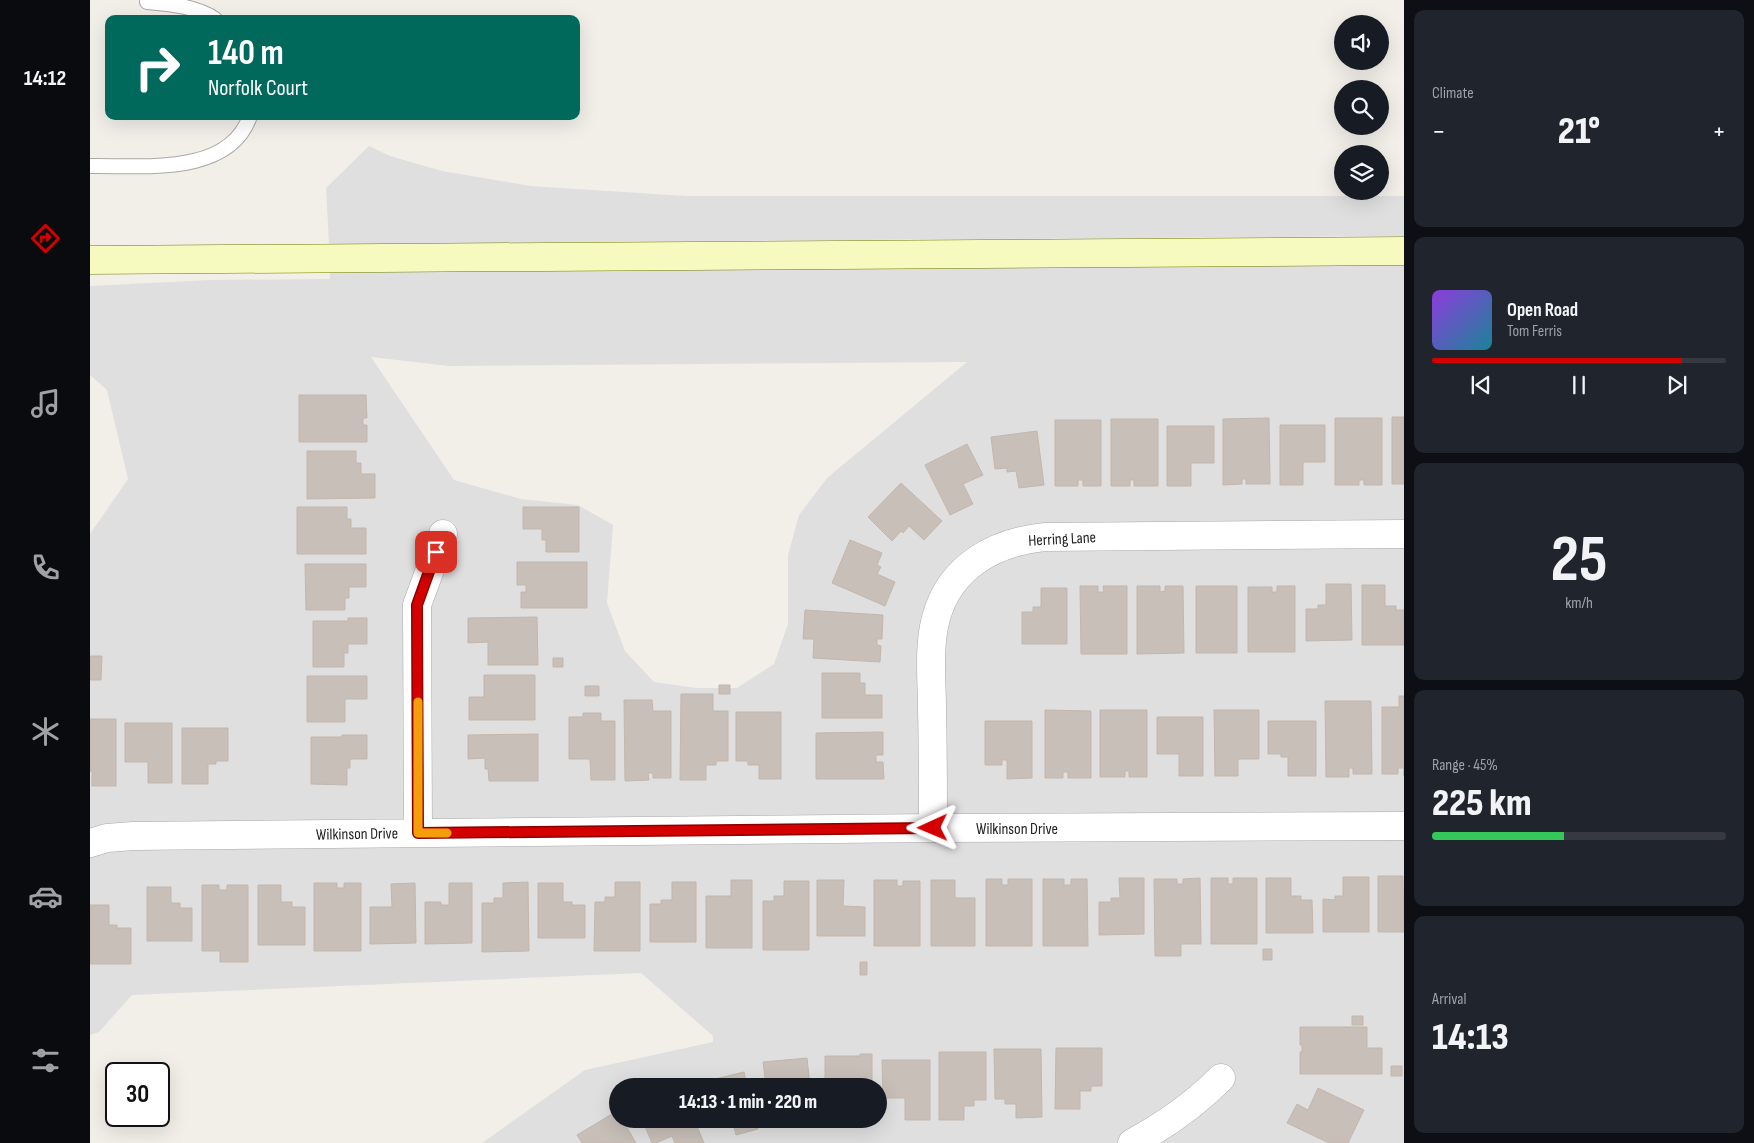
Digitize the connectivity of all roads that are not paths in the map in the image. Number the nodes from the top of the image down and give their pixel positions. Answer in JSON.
{"nodes":[{"id":1,"x":147,"y":2,"type":"dead end"},
{"id":2,"x":209,"y":15,"type":"edge"},
{"id":3,"x":249,"y":120,"type":"edge"},
{"id":4,"x":90,"y":166,"type":"edge"},
{"id":5,"x":1404,"y":250,"type":"edge"},
{"id":6,"x":90,"y":260,"type":"edge"},
{"id":7,"x":443,"y":534,"type":"dead end"},
{"id":8,"x":1404,"y":534,"type":"edge"},
{"id":9,"x":1404,"y":826,"type":"edge"},
{"id":10,"x":933,"y":828,"type":"junction"},
{"id":11,"x":418,"y":833,"type":"junction"},
{"id":12,"x":90,"y":843,"type":"edge"},
{"id":13,"x":1221,"y":1078,"type":"dead end"},
{"id":14,"x":1132,"y":1143,"type":"edge"}],
"edges":[{"from":1,"to":2,"type":"lane"},
{"from":3,"to":4,"type":"lane"},
{"from":5,"to":6,"type":"main road"},
{"from":7,"to":11,"type":"street"},
{"from":8,"to":10,"type":"street","name":"Herring Lane"},
{"from":9,"to":10,"type":"street","name":"Wilkinson Drive"},
{"from":10,"to":11,"type":"street","name":"Wilkinson Drive"},
{"from":11,"to":12,"type":"street","name":"Wilkinson Drive"},
{"from":13,"to":14,"type":"street"}]}
